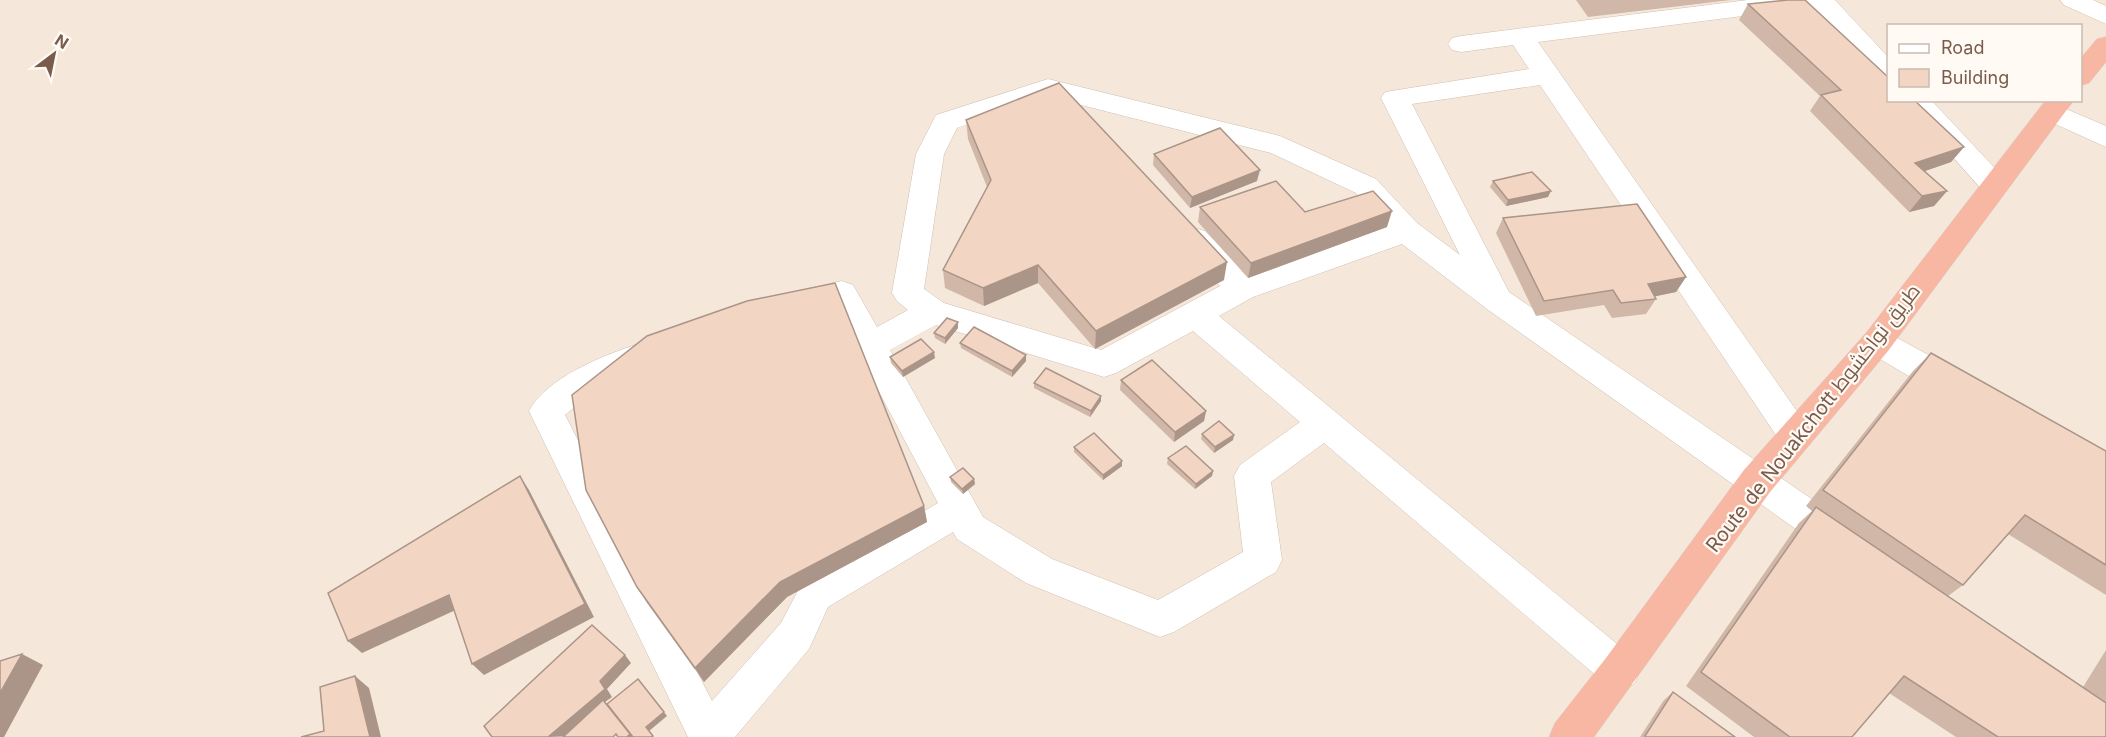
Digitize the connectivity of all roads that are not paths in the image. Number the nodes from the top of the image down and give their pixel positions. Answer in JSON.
{"nodes":[{"id":1,"x":1809,"y":0,"type":"edge"},
{"id":2,"x":1821,"y":0,"type":"edge"},
{"id":3,"x":2073,"y":0,"type":"edge"},
{"id":4,"x":2106,"y":16,"type":"edge"},
{"id":5,"x":1520,"y":36,"type":"junction"},
{"id":6,"x":1461,"y":44,"type":"dead end"},
{"id":7,"x":2106,"y":45,"type":"edge"},
{"id":8,"x":1887,"y":71,"type":"edge"},
{"id":9,"x":1547,"y":75,"type":"junction"},
{"id":10,"x":2082,"y":75,"type":"edge"},
{"id":11,"x":1048,"y":88,"type":"junction"},
{"id":12,"x":1917,"y":102,"type":"edge"},
{"id":13,"x":2056,"y":106,"type":"edge"},
{"id":14,"x":1080,"y":121,"type":"edge"},
{"id":15,"x":2106,"y":137,"type":"edge"},
{"id":16,"x":1995,"y":186,"type":"junction"},
{"id":17,"x":1177,"y":222,"type":"edge"},
{"id":18,"x":1406,"y":231,"type":"junction"},
{"id":19,"x":1242,"y":289,"type":"junction"},
{"id":20,"x":1498,"y":300,"type":"junction"},
{"id":21,"x":766,"y":309,"type":"edge"},
{"id":22,"x":933,"y":312,"type":"junction"},
{"id":23,"x":1195,"y":314,"type":"junction"},
{"id":24,"x":1877,"y":342,"type":"junction"},
{"id":25,"x":871,"y":345,"type":"junction"},
{"id":26,"x":661,"y":346,"type":"edge"},
{"id":27,"x":1981,"y":400,"type":"edge"},
{"id":28,"x":1325,"y":423,"type":"junction"},
{"id":29,"x":1796,"y":437,"type":"junction"},
{"id":30,"x":1757,"y":481,"type":"junction"},
{"id":31,"x":960,"y":509,"type":"junction"},
{"id":32,"x":1874,"y":563,"type":"edge"},
{"id":33,"x":1620,"y":671,"type":"junction"},
{"id":34,"x":708,"y":737,"type":"edge"},
{"id":35,"x":1569,"y":737,"type":"edge"}],
"edges":[{"from":1,"to":5,"type":"street"},
{"from":2,"to":8,"type":"street"},
{"from":3,"to":4,"type":"street"},
{"from":5,"to":6,"type":"street"},
{"from":5,"to":9,"type":"street"},
{"from":7,"to":10,"type":"highway"},
{"from":9,"to":20,"type":"street"},
{"from":9,"to":29,"type":"street"},
{"from":11,"to":14,"type":"street"},
{"from":11,"to":18,"type":"street"},
{"from":11,"to":22,"type":"street"},
{"from":12,"to":16,"type":"street"},
{"from":13,"to":15,"type":"street"},
{"from":13,"to":16,"type":"highway","name":"Route de Nouakchott طريق نواكشوط"},
{"from":16,"to":24,"type":"highway","name":"Route de Nouakchott طريق نواكشوط"},
{"from":17,"to":19,"type":"street"},
{"from":18,"to":19,"type":"street"},
{"from":18,"to":20,"type":"street"},
{"from":19,"to":23,"type":"street"},
{"from":20,"to":30,"type":"street"},
{"from":21,"to":25,"type":"street"},
{"from":22,"to":23,"type":"street"},
{"from":22,"to":25,"type":"street"},
{"from":23,"to":28,"type":"street"},
{"from":24,"to":27,"type":"street"},
{"from":24,"to":29,"type":"highway","name":"Route de Nouakchott طريق نواكشوط"},
{"from":25,"to":31,"type":"street"},
{"from":26,"to":34,"type":"street"},
{"from":28,"to":31,"type":"street"},
{"from":28,"to":33,"type":"street"},
{"from":29,"to":30,"type":"highway","name":"Route de Nouakchott طريق نواكشوط"},
{"from":30,"to":32,"type":"street"},
{"from":30,"to":33,"type":"highway","name":"Route de Nouakchott طريق نواكشوط"},
{"from":31,"to":34,"type":"street"},
{"from":33,"to":35,"type":"highway","name":"Route de Nouakchott طريق نواكشوط"}]}
